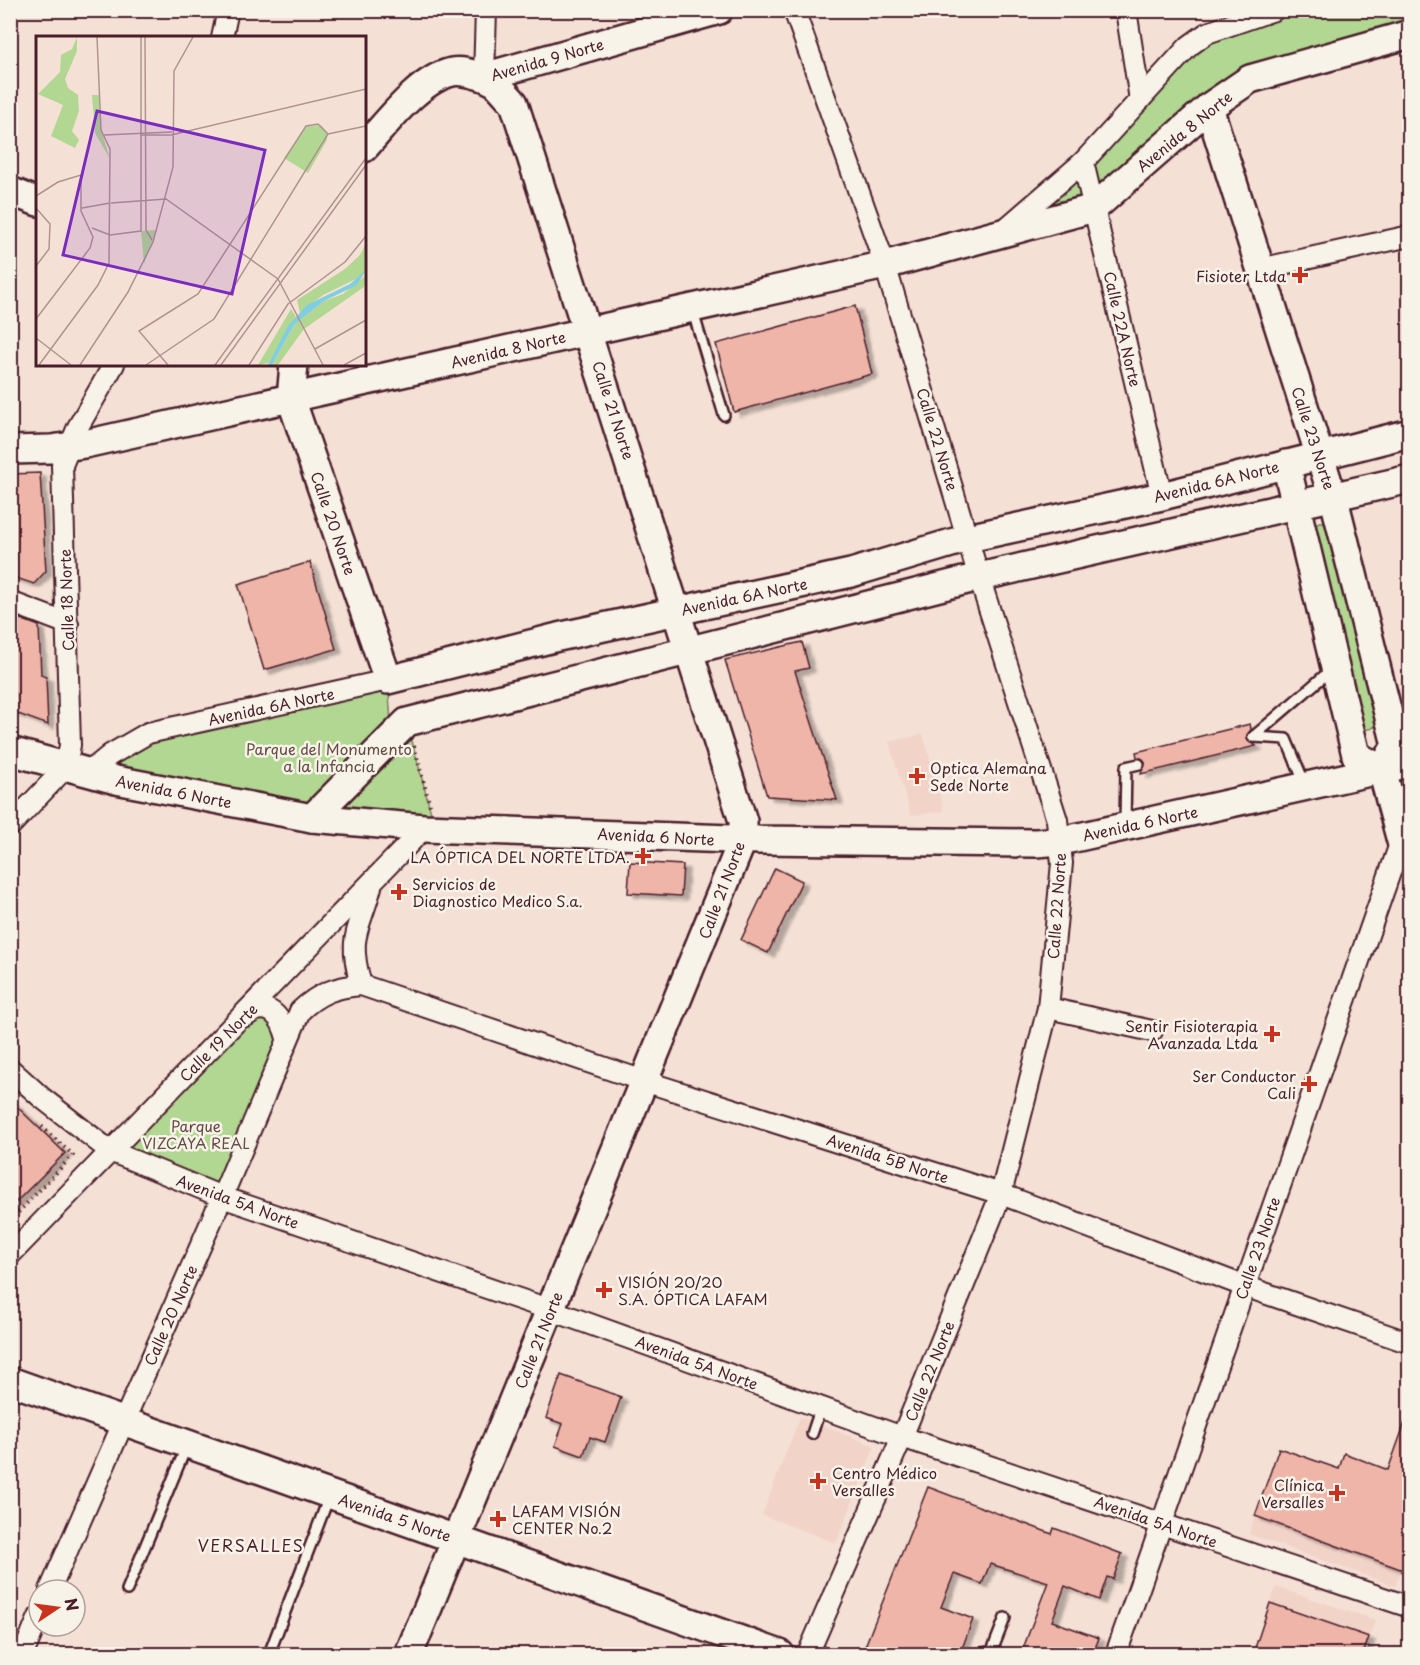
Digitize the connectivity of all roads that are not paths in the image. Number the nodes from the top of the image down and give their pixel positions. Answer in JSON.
{"nodes":[{"id":1,"x":228,"y":10,"type":"edge"},
{"id":2,"x":486,"y":10,"type":"edge"},
{"id":3,"x":719,"y":10,"type":"edge"},
{"id":4,"x":794,"y":10,"type":"edge"},
{"id":5,"x":1126,"y":10,"type":"edge"},
{"id":6,"x":1274,"y":10,"type":"edge"},
{"id":7,"x":1410,"y":34,"type":"edge"},
{"id":8,"x":222,"y":36,"type":"edge"},
{"id":9,"x":484,"y":77,"type":"junction"},
{"id":10,"x":1140,"y":100,"type":"junction"},
{"id":11,"x":1209,"y":107,"type":"junction"},
{"id":12,"x":366,"y":146,"type":"edge"},
{"id":13,"x":1083,"y":162,"type":"junction"},
{"id":14,"x":10,"y":191,"type":"edge"},
{"id":15,"x":36,"y":201,"type":"edge"},
{"id":16,"x":1094,"y":208,"type":"junction"},
{"id":17,"x":1002,"y":232,"type":"junction"},
{"id":18,"x":1410,"y":236,"type":"edge"},
{"id":19,"x":885,"y":265,"type":"junction"},
{"id":20,"x":1260,"y":268,"type":"junction"},
{"id":21,"x":692,"y":307,"type":"junction"},
{"id":22,"x":588,"y":331,"type":"junction"},
{"id":23,"x":113,"y":366,"type":"edge"},
{"id":24,"x":294,"y":366,"type":"edge"},
{"id":25,"x":291,"y":399,"type":"junction"},
{"id":26,"x":724,"y":415,"type":"dead end"},
{"id":27,"x":1410,"y":434,"type":"edge"},
{"id":28,"x":69,"y":446,"type":"junction"},
{"id":29,"x":10,"y":450,"type":"edge"},
{"id":30,"x":1319,"y":455,"type":"junction"},
{"id":31,"x":1286,"y":464,"type":"junction"},
{"id":32,"x":1410,"y":479,"type":"edge"},
{"id":33,"x":1162,"y":496,"type":"junction"},
{"id":34,"x":1333,"y":496,"type":"junction"},
{"id":35,"x":1296,"y":505,"type":"junction"},
{"id":36,"x":968,"y":538,"type":"junction"},
{"id":37,"x":979,"y":578,"type":"junction"},
{"id":38,"x":10,"y":602,"type":"edge"},
{"id":39,"x":677,"y":610,"type":"junction"},
{"id":40,"x":68,"y":624,"type":"junction"},
{"id":41,"x":689,"y":649,"type":"junction"},
{"id":42,"x":1335,"y":667,"type":"junction"},
{"id":43,"x":388,"y":680,"type":"junction"},
{"id":44,"x":10,"y":751,"type":"edge"},
{"id":45,"x":1410,"y":763,"type":"edge"},
{"id":46,"x":1139,"y":764,"type":"dead end"},
{"id":47,"x":77,"y":770,"type":"junction"},
{"id":48,"x":1382,"y":770,"type":"junction"},
{"id":49,"x":1306,"y":788,"type":"junction"},
{"id":50,"x":312,"y":818,"type":"junction"},
{"id":51,"x":1125,"y":825,"type":"junction"},
{"id":52,"x":10,"y":826,"type":"edge"},
{"id":53,"x":430,"y":828,"type":"junction"},
{"id":54,"x":742,"y":839,"type":"junction"},
{"id":55,"x":1061,"y":841,"type":"junction"},
{"id":56,"x":1405,"y":850,"type":"edge"},
{"id":57,"x":372,"y":882,"type":"junction"},
{"id":58,"x":361,"y":985,"type":"junction"},
{"id":59,"x":1048,"y":1008,"type":"junction"},
{"id":60,"x":300,"y":1011,"type":"joint"},
{"id":61,"x":239,"y":1021,"type":"junction"},
{"id":62,"x":1152,"y":1030,"type":"dead end"},
{"id":63,"x":287,"y":1038,"type":"junction"},
{"id":64,"x":10,"y":1069,"type":"edge"},
{"id":65,"x":644,"y":1081,"type":"junction"},
{"id":66,"x":110,"y":1151,"type":"junction"},
{"id":67,"x":1001,"y":1194,"type":"junction"},
{"id":68,"x":222,"y":1197,"type":"junction"},
{"id":69,"x":10,"y":1255,"type":"edge"},
{"id":70,"x":1244,"y":1286,"type":"junction"},
{"id":71,"x":551,"y":1310,"type":"junction"},
{"id":72,"x":1410,"y":1343,"type":"edge"},
{"id":73,"x":10,"y":1381,"type":"edge"},
{"id":74,"x":821,"y":1407,"type":"junction"},
{"id":75,"x":123,"y":1422,"type":"junction"},
{"id":76,"x":812,"y":1434,"type":"dead end"},
{"id":77,"x":902,"y":1437,"type":"junction"},
{"id":78,"x":187,"y":1444,"type":"junction"},
{"id":79,"x":330,"y":1494,"type":"junction"},
{"id":80,"x":1162,"y":1522,"type":"junction"},
{"id":81,"x":455,"y":1539,"type":"junction"},
{"id":82,"x":55,"y":1578,"type":"edge"},
{"id":83,"x":127,"y":1590,"type":"dead end"},
{"id":84,"x":1410,"y":1607,"type":"edge"},
{"id":85,"x":1005,"y":1618,"type":"dead end"},
{"id":86,"x":30,"y":1638,"type":"edge"},
{"id":87,"x":23,"y":1654,"type":"edge"},
{"id":88,"x":269,"y":1654,"type":"edge"},
{"id":89,"x":408,"y":1654,"type":"edge"},
{"id":90,"x":780,"y":1654,"type":"edge"},
{"id":91,"x":808,"y":1654,"type":"edge"},
{"id":92,"x":978,"y":1654,"type":"edge"},
{"id":93,"x":1116,"y":1654,"type":"edge"}],
"edges":[{"from":1,"to":8,"type":"street"},
{"from":2,"to":9,"type":"street"},
{"from":3,"to":9,"type":"street","name":"Avenida 9 Norte"},
{"from":4,"to":19,"type":"street","name":"Calle 22 Norte"},
{"from":5,"to":10,"type":"street"},
{"from":6,"to":10,"type":"street","name":"Avenida 8 Norte"},
{"from":7,"to":11,"type":"street","name":"Avenida 8 Norte"},
{"from":9,"to":12,"type":"street","name":"Avenida 9 Norte"},
{"from":9,"to":22,"type":"street","name":"Calle 21 Norte"},
{"from":10,"to":13,"type":"street","name":"Avenida 8 Norte"},
{"from":11,"to":16,"type":"street","name":"Avenida 8 Norte"},
{"from":11,"to":20,"type":"street","name":"Calle 23 Norte"},
{"from":13,"to":16,"type":"street","name":"Calle 22A Norte"},
{"from":13,"to":17,"type":"street","name":"Avenida 8 Norte"},
{"from":14,"to":15,"type":"street"},
{"from":16,"to":17,"type":"street","name":"Avenida 8 Norte"},
{"from":16,"to":33,"type":"street","name":"Calle 22A Norte"},
{"from":17,"to":19,"type":"street","name":"Avenida 8 Norte"},
{"from":18,"to":20,"type":"street"},
{"from":19,"to":21,"type":"street","name":"Avenida 8 Norte"},
{"from":19,"to":36,"type":"street","name":"Calle 22 Norte"},
{"from":20,"to":30,"type":"street","name":"Calle 23 Norte"},
{"from":21,"to":22,"type":"street","name":"Avenida 8 Norte"},
{"from":21,"to":26,"type":"lane"},
{"from":22,"to":25,"type":"street","name":"Avenida 8 Norte"},
{"from":22,"to":39,"type":"street","name":"Calle 21 Norte"},
{"from":23,"to":28,"type":"street","name":"Calle 18 Norte"},
{"from":24,"to":25,"type":"street","name":"Calle 20 Norte"},
{"from":25,"to":28,"type":"street","name":"Avenida 8 Norte"},
{"from":25,"to":43,"type":"street","name":"Calle 20 Norte"},
{"from":27,"to":30,"type":"street","name":"Avenida 6A Norte"},
{"from":28,"to":29,"type":"street","name":"Avenida 8 Norte"},
{"from":28,"to":40,"type":"street","name":"Calle 18 Norte"},
{"from":30,"to":31,"type":"street","name":"Avenida 6A Norte"},
{"from":30,"to":34,"type":"street","name":"Calle 23 Norte"},
{"from":31,"to":33,"type":"street","name":"Avenida 6A Norte"},
{"from":31,"to":35,"type":"street"},
{"from":32,"to":34,"type":"street"},
{"from":33,"to":36,"type":"street","name":"Avenida 6A Norte"},
{"from":34,"to":35,"type":"street"},
{"from":34,"to":48,"type":"street","name":"Calle 23 Norte"},
{"from":35,"to":37,"type":"street"},
{"from":35,"to":42,"type":"street"},
{"from":36,"to":37,"type":"street","name":"Calle 22 Norte"},
{"from":36,"to":39,"type":"street","name":"Avenida 6A Norte"},
{"from":37,"to":41,"type":"street"},
{"from":37,"to":55,"type":"street","name":"Calle 22 Norte"},
{"from":38,"to":40,"type":"street"},
{"from":39,"to":41,"type":"street","name":"Calle 21 Norte"},
{"from":39,"to":43,"type":"street","name":"Avenida 6A Norte"},
{"from":40,"to":47,"type":"street","name":"Calle 18 Norte"},
{"from":41,"to":50,"type":"street"},
{"from":41,"to":54,"type":"street","name":"Calle 21 Norte"},
{"from":42,"to":48,"type":"street"},
{"from":42,"to":49,"type":"lane"},
{"from":43,"to":47,"type":"street","name":"Avenida 6A Norte"},
{"from":44,"to":47,"type":"street","name":"Avenida 6 Norte"},
{"from":45,"to":48,"type":"street","name":"Avenida 6 Norte"},
{"from":46,"to":51,"type":"lane"},
{"from":47,"to":50,"type":"street","name":"Avenida 6 Norte"},
{"from":47,"to":52,"type":"street"},
{"from":48,"to":49,"type":"street","name":"Avenida 6 Norte"},
{"from":48,"to":56,"type":"street"},
{"from":49,"to":51,"type":"street","name":"Avenida 6 Norte"},
{"from":50,"to":53,"type":"street","name":"Avenida 6 Norte"},
{"from":51,"to":55,"type":"street","name":"Avenida 6 Norte"},
{"from":53,"to":54,"type":"street","name":"Avenida 6 Norte"},
{"from":53,"to":57,"type":"street","name":"Calle 19 Norte"},
{"from":54,"to":55,"type":"street","name":"Avenida 6 Norte"},
{"from":54,"to":65,"type":"street","name":"Calle 21 Norte"},
{"from":55,"to":59,"type":"street","name":"Calle 22 Norte"},
{"from":56,"to":70,"type":"street","name":"Calle 23 Norte"},
{"from":57,"to":58,"type":"street"},
{"from":57,"to":61,"type":"street","name":"Calle 19 Norte"},
{"from":58,"to":60,"type":"street","name":"Avenida 5B Norte"},
{"from":58,"to":65,"type":"street","name":"Avenida 5B Norte"},
{"from":59,"to":62,"type":"street"},
{"from":59,"to":67,"type":"street","name":"Calle 22 Norte"},
{"from":60,"to":63,"type":"street","name":"Calle 20 Norte"},
{"from":61,"to":63,"type":"street"},
{"from":61,"to":66,"type":"street","name":"Calle 19 Norte"},
{"from":63,"to":68,"type":"street","name":"Calle 20 Norte"},
{"from":64,"to":66,"type":"street","name":"Avenida 5A Norte"},
{"from":65,"to":67,"type":"street","name":"Avenida 5B Norte"},
{"from":65,"to":71,"type":"street","name":"Calle 21 Norte"},
{"from":66,"to":68,"type":"street","name":"Avenida 5A Norte"},
{"from":66,"to":69,"type":"street","name":"Calle 19 Norte"},
{"from":67,"to":70,"type":"street","name":"Avenida 5B Norte"},
{"from":67,"to":77,"type":"street","name":"Calle 22 Norte"},
{"from":68,"to":71,"type":"street","name":"Avenida 5A Norte"},
{"from":68,"to":75,"type":"street","name":"Calle 20 Norte"},
{"from":70,"to":72,"type":"street","name":"Avenida 5B Norte"},
{"from":70,"to":80,"type":"street","name":"Calle 23 Norte"},
{"from":71,"to":74,"type":"street","name":"Avenida 5A Norte"},
{"from":71,"to":81,"type":"street","name":"Calle 21 Norte"},
{"from":73,"to":75,"type":"street","name":"Avenida 5 Norte"},
{"from":74,"to":76,"type":"lane"},
{"from":74,"to":77,"type":"street","name":"Avenida 5A Norte"},
{"from":75,"to":78,"type":"street","name":"Avenida 5 Norte"},
{"from":75,"to":82,"type":"street","name":"Calle 20 Norte"},
{"from":77,"to":80,"type":"street","name":"Avenida 5A Norte"},
{"from":77,"to":91,"type":"street","name":"Calle 22 Norte"},
{"from":78,"to":79,"type":"street","name":"Avenida 5 Norte"},
{"from":78,"to":83,"type":"lane"},
{"from":79,"to":81,"type":"street","name":"Avenida 5 Norte"},
{"from":79,"to":88,"type":"lane"},
{"from":80,"to":84,"type":"street","name":"Avenida 5A Norte"},
{"from":80,"to":93,"type":"street","name":"Calle 23 Norte"},
{"from":81,"to":89,"type":"street","name":"Calle 21 Norte"},
{"from":81,"to":90,"type":"street","name":"Avenida 5 Norte"},
{"from":85,"to":92,"type":"lane"},
{"from":86,"to":87,"type":"street"}]}
